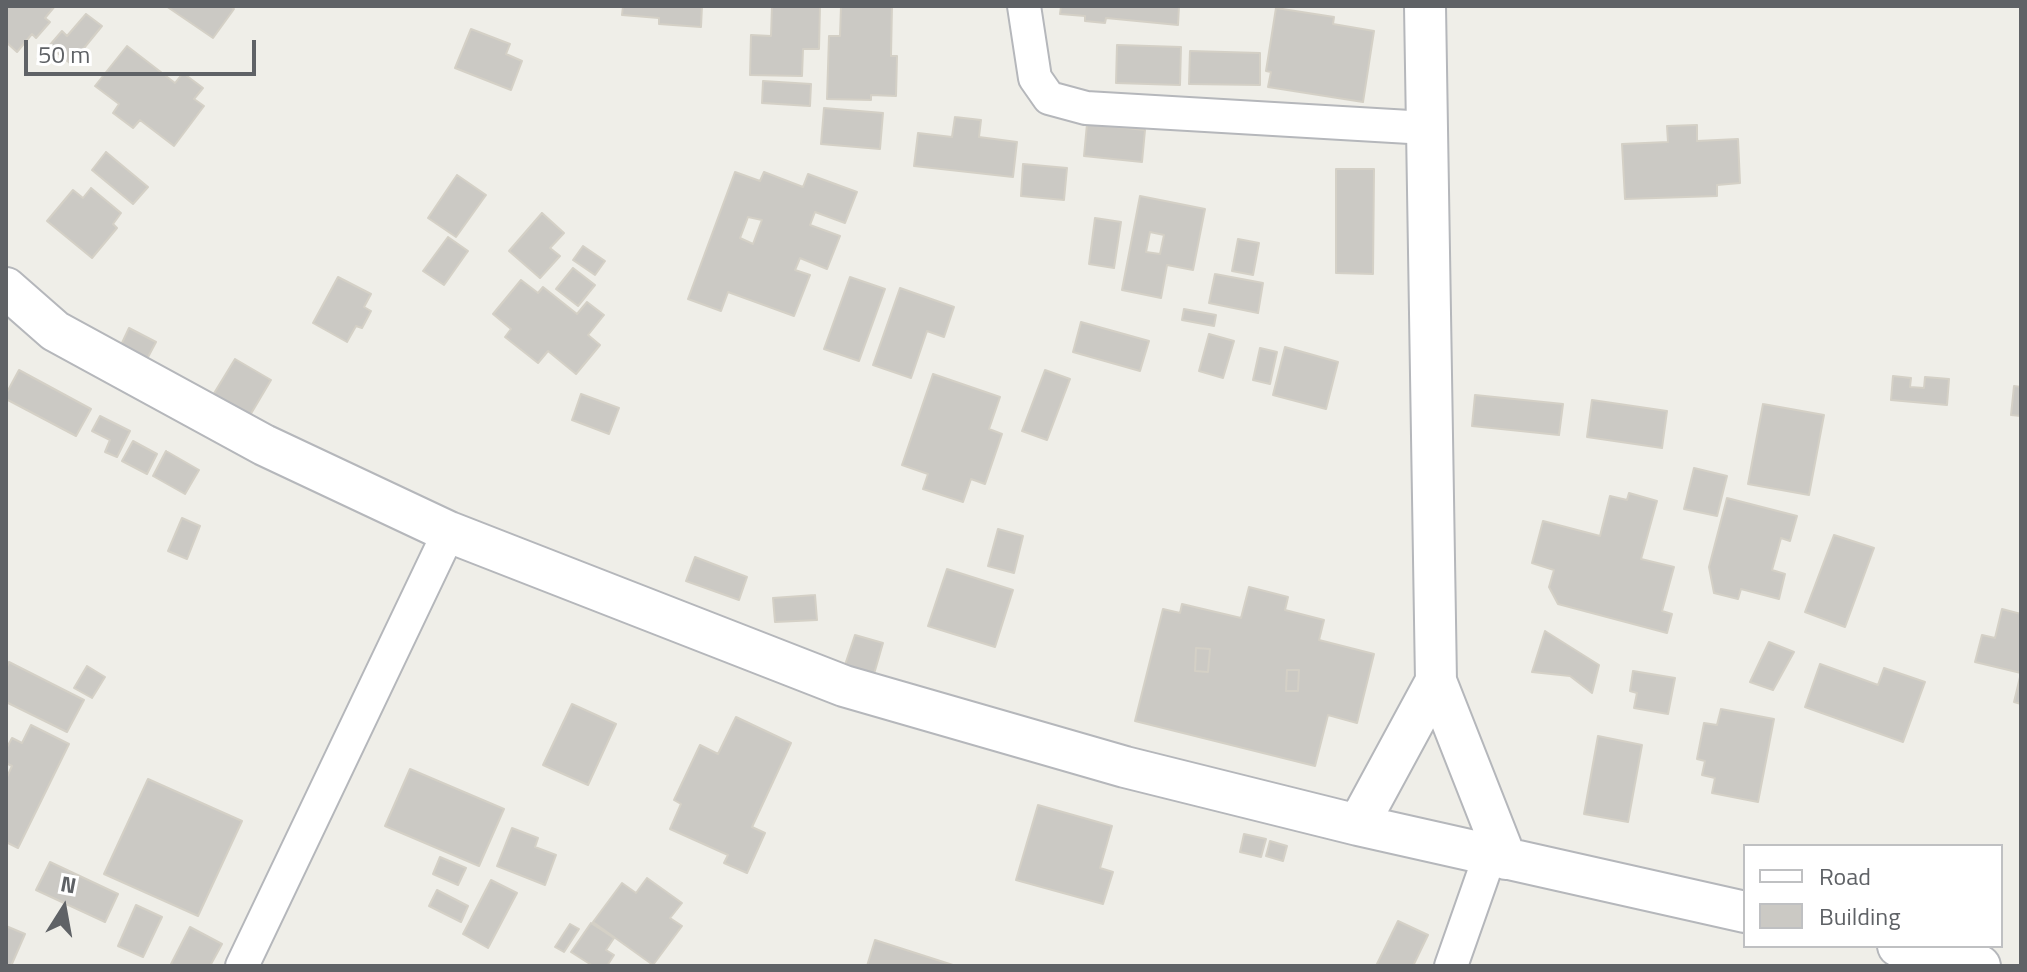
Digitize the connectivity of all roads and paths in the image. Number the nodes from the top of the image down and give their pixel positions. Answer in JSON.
{"nodes":[{"id":1,"x":1024,"y":6,"type":"edge"},
{"id":2,"x":1425,"y":6,"type":"edge"},
{"id":3,"x":1427,"y":128,"type":"junction"},
{"id":4,"x":6,"y":288,"type":"edge"},
{"id":5,"x":449,"y":532,"type":"junction"},
{"id":6,"x":1436,"y":681,"type":"junction"},
{"id":7,"x":1358,"y":825,"type":"junction"},
{"id":8,"x":1498,"y":857,"type":"junction"},
{"id":9,"x":1743,"y":912,"type":"edge"},
{"id":10,"x":1906,"y":948,"type":"edge"},
{"id":11,"x":242,"y":966,"type":"edge"},
{"id":12,"x":1451,"y":966,"type":"edge"},
{"id":13,"x":1980,"y":966,"type":"edge"}],
"edges":[{"from":1,"to":3,"type":"street"},
{"from":2,"to":3,"type":"street"},
{"from":3,"to":6,"type":"street"},
{"from":4,"to":5,"type":"street"},
{"from":5,"to":7,"type":"street"},
{"from":5,"to":11,"type":"street"},
{"from":6,"to":7,"type":"street"},
{"from":6,"to":8,"type":"street"},
{"from":7,"to":8,"type":"street"},
{"from":8,"to":9,"type":"street"},
{"from":8,"to":12,"type":"street"},
{"from":10,"to":13,"type":"street"}]}
